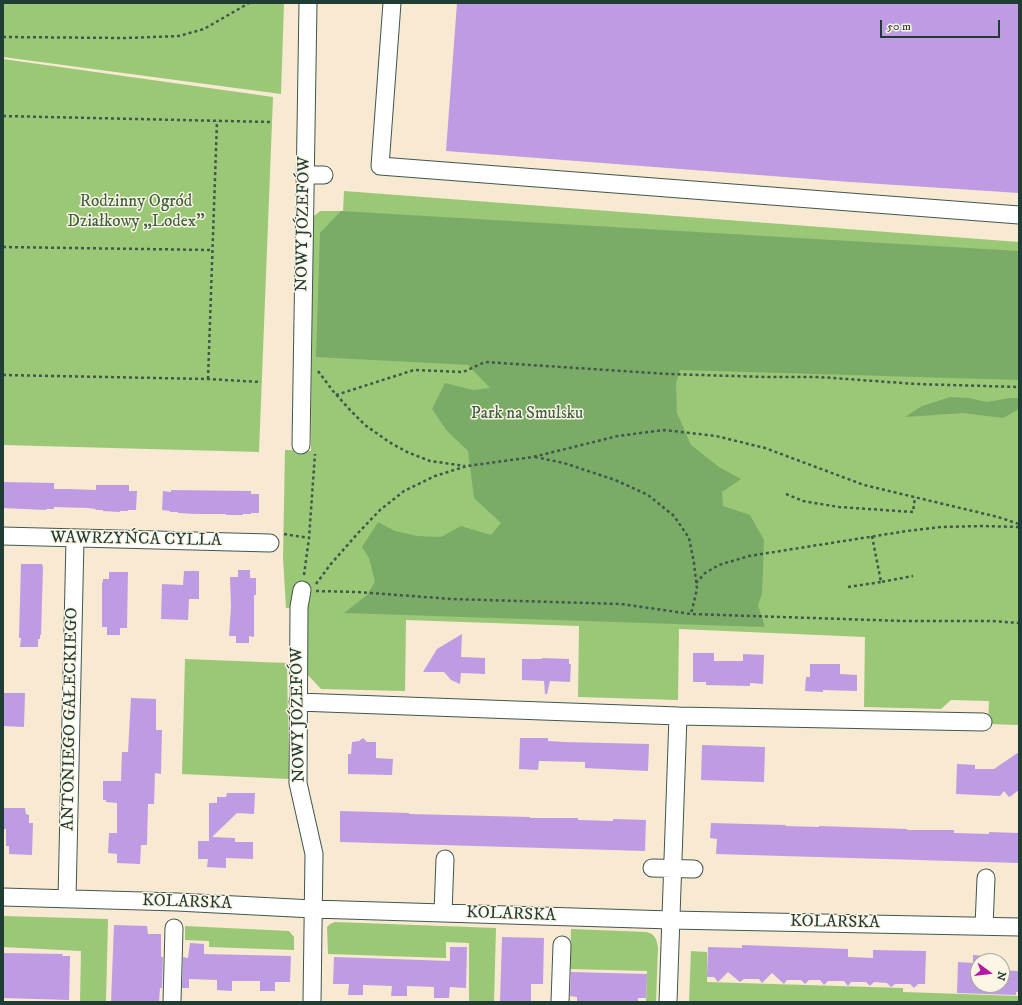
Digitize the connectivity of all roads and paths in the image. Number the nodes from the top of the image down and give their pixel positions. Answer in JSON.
{"nodes":[{"id":1,"x":249,"y":3,"type":"edge"},
{"id":2,"x":308,"y":3,"type":"edge"},
{"id":3,"x":392,"y":3,"type":"edge"},
{"id":4,"x":3,"y":37,"type":"edge"},
{"id":5,"x":3,"y":116,"type":"edge"},
{"id":6,"x":216,"y":121,"type":"junction"},
{"id":7,"x":270,"y":122,"type":"dead end"},
{"id":8,"x":305,"y":175,"type":"junction"},
{"id":9,"x":324,"y":175,"type":"dead end"},
{"id":10,"x":1019,"y":216,"type":"edge"},
{"id":11,"x":3,"y":247,"type":"edge"},
{"id":12,"x":212,"y":250,"type":"junction"},
{"id":13,"x":317,"y":369,"type":"dead end"},
{"id":14,"x":3,"y":375,"type":"edge"},
{"id":15,"x":208,"y":379,"type":"junction"},
{"id":16,"x":261,"y":382,"type":"dead end"},
{"id":17,"x":1019,"y":387,"type":"edge"},
{"id":18,"x":336,"y":395,"type":"junction"},
{"id":19,"x":301,"y":439,"type":"joint"},
{"id":20,"x":533,"y":456,"type":"junction"},
{"id":21,"x":467,"y":466,"type":"junction"},
{"id":22,"x":786,"y":494,"type":"dead end"},
{"id":23,"x":915,"y":497,"type":"junction"},
{"id":24,"x":1019,"y":526,"type":"edge"},
{"id":25,"x":3,"y":536,"type":"edge"},
{"id":26,"x":872,"y":536,"type":"junction"},
{"id":27,"x":75,"y":538,"type":"junction"},
{"id":28,"x":309,"y":538,"type":"junction"},
{"id":29,"x":270,"y":543,"type":"joint"},
{"id":30,"x":913,"y":576,"type":"dead end"},
{"id":31,"x":881,"y":582,"type":"junction"},
{"id":32,"x":696,"y":583,"type":"junction"},
{"id":33,"x":848,"y":587,"type":"dead end"},
{"id":34,"x":308,"y":588,"type":"junction"},
{"id":35,"x":299,"y":607,"type":"junction"},
{"id":36,"x":691,"y":614,"type":"junction"},
{"id":37,"x":1019,"y":623,"type":"edge"},
{"id":38,"x":298,"y":702,"type":"junction"},
{"id":39,"x":678,"y":716,"type":"junction"},
{"id":40,"x":983,"y":722,"type":"dead end"},
{"id":41,"x":445,"y":859,"type":"dead end"},
{"id":42,"x":652,"y":868,"type":"dead end"},
{"id":43,"x":672,"y":868,"type":"junction"},
{"id":44,"x":694,"y":869,"type":"dead end"},
{"id":45,"x":986,"y":878,"type":"dead end"},
{"id":46,"x":3,"y":897,"type":"edge"},
{"id":47,"x":67,"y":899,"type":"junction"},
{"id":48,"x":313,"y":909,"type":"junction"},
{"id":49,"x":443,"y":913,"type":"junction"},
{"id":50,"x":670,"y":920,"type":"junction"},
{"id":51,"x":984,"y":926,"type":"junction"},
{"id":52,"x":1019,"y":927,"type":"edge"},
{"id":53,"x":174,"y":928,"type":"dead end"},
{"id":54,"x":562,"y":945,"type":"dead end"},
{"id":55,"x":172,"y":1002,"type":"edge"},
{"id":56,"x":312,"y":1002,"type":"edge"},
{"id":57,"x":560,"y":1002,"type":"edge"},
{"id":58,"x":668,"y":1002,"type":"edge"}],
"edges":[{"from":1,"to":4,"type":"path"},
{"from":2,"to":8,"type":"street","name":"NOWY JÓZEFÓW"},
{"from":3,"to":10,"type":"street"},
{"from":5,"to":6,"type":"path"},
{"from":6,"to":7,"type":"path"},
{"from":6,"to":12,"type":"path"},
{"from":8,"to":9,"type":"street"},
{"from":8,"to":19,"type":"street","name":"NOWY JÓZEFÓW"},
{"from":11,"to":12,"type":"path"},
{"from":12,"to":15,"type":"path"},
{"from":13,"to":18,"type":"path"},
{"from":14,"to":15,"type":"path"},
{"from":15,"to":16,"type":"path"},
{"from":17,"to":18,"type":"path"},
{"from":18,"to":21,"type":"path"},
{"from":19,"to":28,"type":"path"},
{"from":20,"to":21,"type":"path"},
{"from":20,"to":23,"type":"path"},
{"from":20,"to":32,"type":"path"},
{"from":21,"to":34,"type":"path"},
{"from":22,"to":23,"type":"path"},
{"from":23,"to":24,"type":"path"},
{"from":24,"to":26,"type":"path"},
{"from":25,"to":27,"type":"street","name":"WAWRZYŃCA CYLLA"},
{"from":26,"to":31,"type":"path"},
{"from":26,"to":32,"type":"path"},
{"from":27,"to":29,"type":"street","name":"WAWRZYŃCA CYLLA"},
{"from":27,"to":47,"type":"street","name":"ANTONIEGO GAŁECKIEGO"},
{"from":28,"to":29,"type":"path"},
{"from":28,"to":34,"type":"path"},
{"from":30,"to":31,"type":"path"},
{"from":31,"to":33,"type":"path"},
{"from":32,"to":36,"type":"path"},
{"from":34,"to":35,"type":"street","name":"NOWY JÓZEFÓW"},
{"from":35,"to":36,"type":"path"},
{"from":35,"to":38,"type":"street","name":"NOWY JÓZEFÓW"},
{"from":36,"to":37,"type":"path"},
{"from":38,"to":39,"type":"street"},
{"from":38,"to":48,"type":"street","name":"NOWY JÓZEFÓW"},
{"from":39,"to":40,"type":"street"},
{"from":39,"to":43,"type":"street"},
{"from":41,"to":49,"type":"street"},
{"from":42,"to":43,"type":"street"},
{"from":43,"to":44,"type":"street"},
{"from":43,"to":50,"type":"street"},
{"from":45,"to":51,"type":"street"},
{"from":46,"to":47,"type":"street","name":"KOLARSKA"},
{"from":47,"to":48,"type":"street","name":"KOLARSKA"},
{"from":48,"to":49,"type":"street","name":"KOLARSKA"},
{"from":48,"to":56,"type":"street","name":"NOWY JÓZEFÓW"},
{"from":49,"to":50,"type":"street","name":"KOLARSKA"},
{"from":50,"to":51,"type":"street","name":"KOLARSKA"},
{"from":50,"to":58,"type":"street"},
{"from":51,"to":52,"type":"street","name":"KOLARSKA"},
{"from":53,"to":55,"type":"street"},
{"from":54,"to":57,"type":"street"}]}
